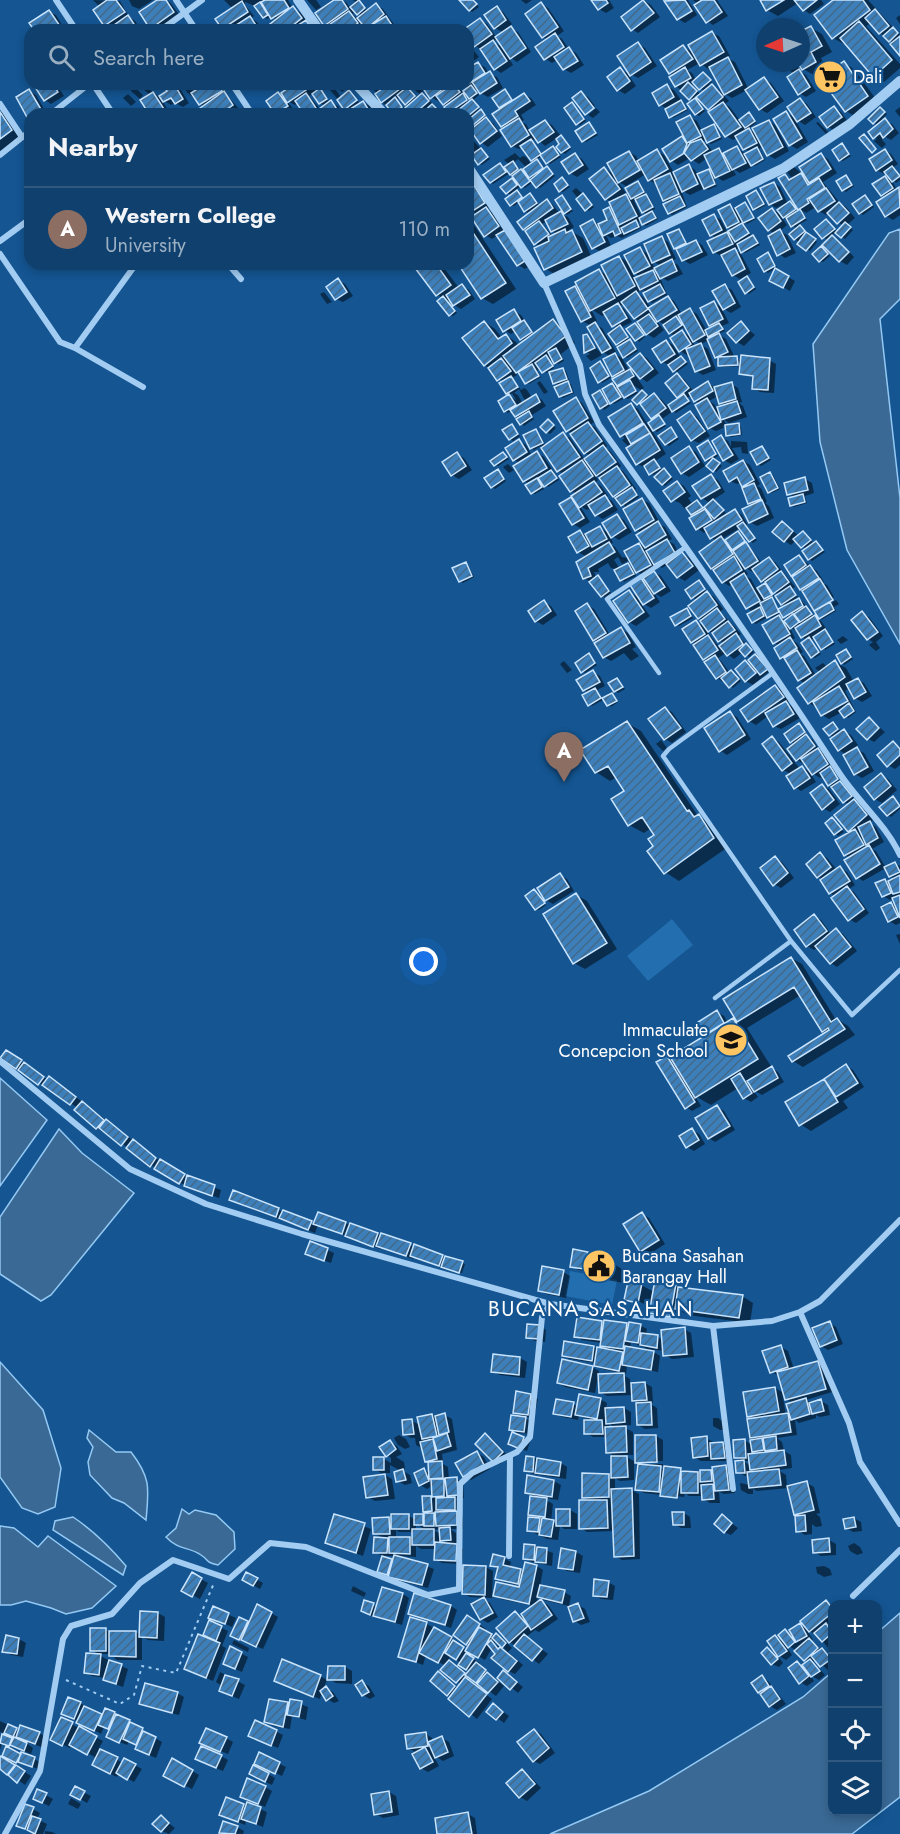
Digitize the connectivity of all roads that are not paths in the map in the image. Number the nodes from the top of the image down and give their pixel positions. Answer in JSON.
{"nodes":[{"id":1,"x":56,"y":0,"type":"edge"},
{"id":2,"x":177,"y":0,"type":"edge"},
{"id":3,"x":202,"y":0,"type":"edge"},
{"id":4,"x":298,"y":0,"type":"edge"},
{"id":5,"x":185,"y":13,"type":"junction"},
{"id":6,"x":72,"y":24,"type":"edge"},
{"id":7,"x":169,"y":24,"type":"edge"},
{"id":8,"x":192,"y":24,"type":"edge"},
{"id":9,"x":314,"y":24,"type":"edge"},
{"id":10,"x":900,"y":81,"type":"edge"},
{"id":11,"x":83,"y":90,"type":"edge"},
{"id":12,"x":95,"y":90,"type":"edge"},
{"id":13,"x":236,"y":90,"type":"edge"},
{"id":14,"x":362,"y":90,"type":"edge"},
{"id":15,"x":0,"y":104,"type":"edge"},
{"id":16,"x":59,"y":108,"type":"edge"},
{"id":17,"x":109,"y":108,"type":"edge"},
{"id":18,"x":248,"y":108,"type":"edge"},
{"id":19,"x":378,"y":108,"type":"edge"},
{"id":20,"x":22,"y":137,"type":"joint"},
{"id":21,"x":0,"y":155,"type":"edge"},
{"id":22,"x":474,"y":176,"type":"edge"},
{"id":23,"x":24,"y":223,"type":"edge"},
{"id":24,"x":0,"y":241,"type":"edge"},
{"id":25,"x":0,"y":254,"type":"edge"},
{"id":26,"x":132,"y":270,"type":"edge"},
{"id":27,"x":233,"y":270,"type":"edge"},
{"id":28,"x":241,"y":279,"type":"dead end"},
{"id":29,"x":544,"y":283,"type":"junction"},
{"id":30,"x":75,"y":348,"type":"junction"},
{"id":31,"x":143,"y":387,"type":"dead end"},
{"id":32,"x":686,"y":547,"type":"junction"},
{"id":33,"x":773,"y":673,"type":"junction"},
{"id":34,"x":659,"y":674,"type":"dead end"},
{"id":35,"x":900,"y":855,"type":"edge"},
{"id":36,"x":791,"y":941,"type":"junction"},
{"id":37,"x":900,"y":970,"type":"edge"},
{"id":38,"x":715,"y":998,"type":"dead end"},
{"id":39,"x":0,"y":1061,"type":"edge"},
{"id":40,"x":900,"y":1220,"type":"edge"},
{"id":41,"x":550,"y":1304,"type":"junction"},
{"id":42,"x":800,"y":1312,"type":"junction"},
{"id":43,"x":713,"y":1326,"type":"junction"},
{"id":44,"x":510,"y":1456,"type":"junction"},
{"id":45,"x":733,"y":1489,"type":"dead end"},
{"id":46,"x":900,"y":1524,"type":"edge"},
{"id":47,"x":900,"y":1550,"type":"edge"},
{"id":48,"x":509,"y":1556,"type":"dead end"},
{"id":49,"x":853,"y":1596,"type":"dead end"},
{"id":50,"x":5,"y":1834,"type":"edge"}],
"edges":[{"from":1,"to":6,"type":"street"},
{"from":2,"to":5,"type":"street"},
{"from":3,"to":5,"type":"street"},
{"from":4,"to":9,"type":"street"},
{"from":5,"to":7,"type":"street"},
{"from":5,"to":8,"type":"street"},
{"from":10,"to":29,"type":"street"},
{"from":11,"to":16,"type":"street"},
{"from":12,"to":17,"type":"street"},
{"from":13,"to":18,"type":"street"},
{"from":14,"to":19,"type":"street"},
{"from":15,"to":20,"type":"street"},
{"from":20,"to":21,"type":"street"},
{"from":22,"to":29,"type":"street"},
{"from":23,"to":24,"type":"street"},
{"from":25,"to":30,"type":"street"},
{"from":26,"to":30,"type":"street"},
{"from":27,"to":28,"type":"street"},
{"from":29,"to":32,"type":"street"},
{"from":30,"to":31,"type":"street"},
{"from":32,"to":33,"type":"street"},
{"from":32,"to":34,"type":"lane"},
{"from":33,"to":35,"type":"street"},
{"from":33,"to":36,"type":"lane"},
{"from":36,"to":37,"type":"lane"},
{"from":36,"to":38,"type":"lane"},
{"from":39,"to":41,"type":"street"},
{"from":40,"to":42,"type":"street"},
{"from":41,"to":43,"type":"street"},
{"from":41,"to":44,"type":"street"},
{"from":42,"to":43,"type":"street"},
{"from":42,"to":46,"type":"street"},
{"from":43,"to":45,"type":"street"},
{"from":44,"to":48,"type":"street"},
{"from":44,"to":50,"type":"street"},
{"from":47,"to":49,"type":"street"}]}
